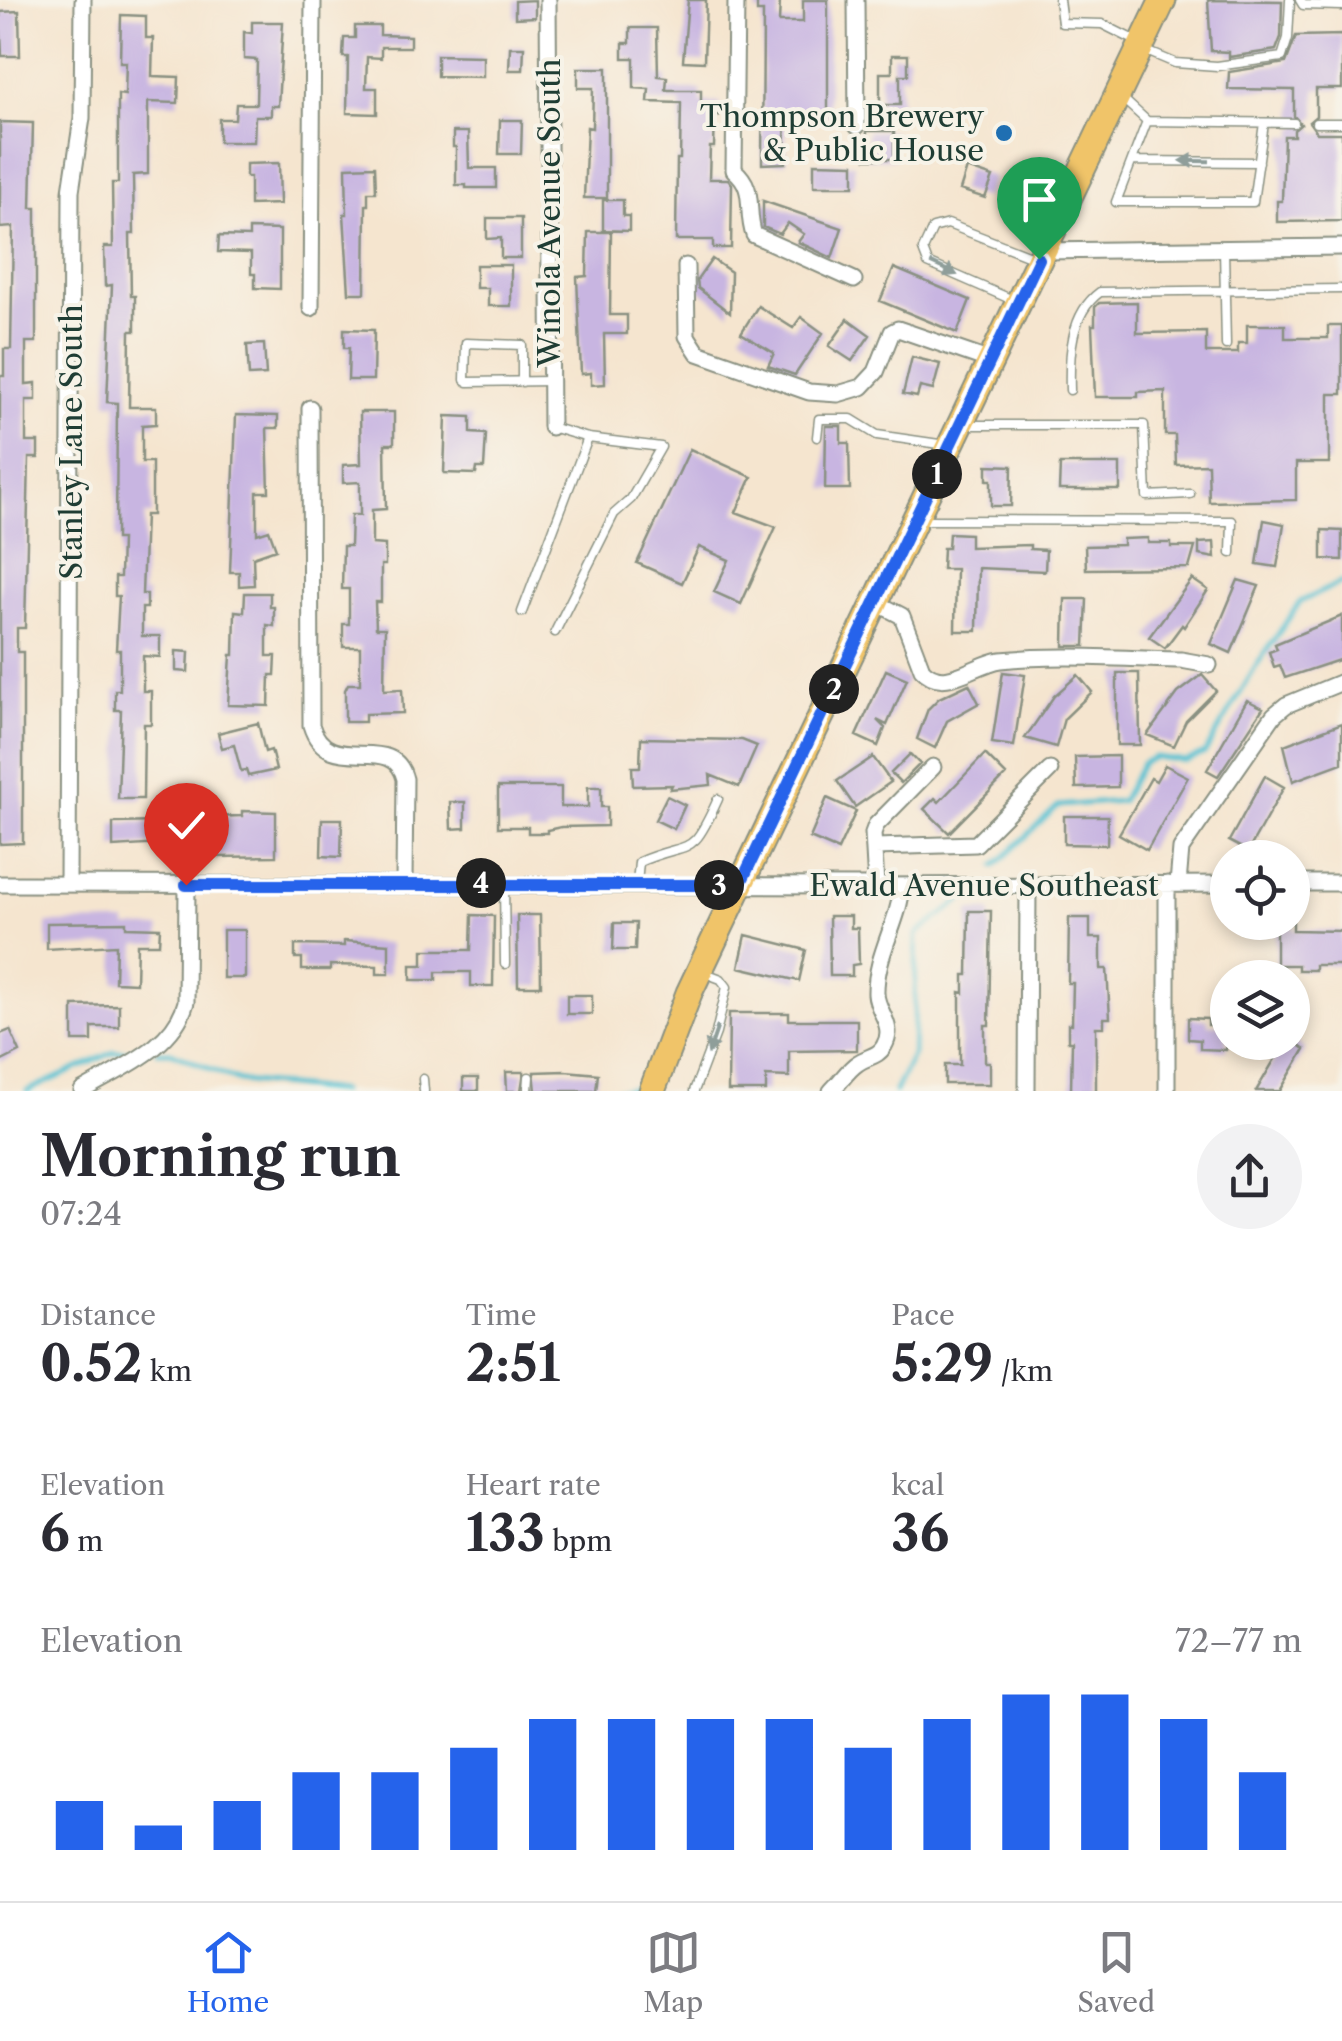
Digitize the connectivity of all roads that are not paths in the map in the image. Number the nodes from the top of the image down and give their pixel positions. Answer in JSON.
{"nodes":[{"id":1,"x":83,"y":0,"type":"edge"},
{"id":2,"x":313,"y":0,"type":"edge"},
{"id":3,"x":548,"y":0,"type":"edge"},
{"id":4,"x":736,"y":0,"type":"edge"},
{"id":5,"x":856,"y":0,"type":"edge"},
{"id":6,"x":1059,"y":0,"type":"edge"},
{"id":7,"x":1163,"y":0,"type":"edge"},
{"id":8,"x":1290,"y":0,"type":"edge"},
{"id":9,"x":1302,"y":2,"type":"edge"},
{"id":10,"x":1342,"y":6,"type":"edge"},
{"id":11,"x":1141,"y":46,"type":"junction"},
{"id":12,"x":1118,"y":94,"type":"junction"},
{"id":13,"x":1147,"y":121,"type":"junction"},
{"id":14,"x":1264,"y":122,"type":"junction"},
{"id":15,"x":1294,"y":123,"type":"dead end"},
{"id":16,"x":1316,"y":123,"type":"dead end"},
{"id":17,"x":1342,"y":123,"type":"edge"},
{"id":18,"x":857,"y":126,"type":"dead end"},
{"id":19,"x":1132,"y":161,"type":"junction"},
{"id":20,"x":1258,"y":162,"type":"junction"},
{"id":21,"x":1342,"y":247,"type":"edge"},
{"id":22,"x":1224,"y":249,"type":"junction"},
{"id":23,"x":1041,"y":255,"type":"junction"},
{"id":24,"x":686,"y":266,"type":"dead end"},
{"id":25,"x":854,"y":280,"type":"dead end"},
{"id":26,"x":1342,"y":288,"type":"edge"},
{"id":27,"x":1225,"y":289,"type":"junction"},
{"id":28,"x":1018,"y":303,"type":"junction"},
{"id":29,"x":310,"y":308,"type":"dead end"},
{"id":30,"x":1226,"y":344,"type":"dead end"},
{"id":31,"x":991,"y":361,"type":"junction"},
{"id":32,"x":522,"y":382,"type":"junction"},
{"id":33,"x":550,"y":382,"type":"junction"},
{"id":34,"x":1070,"y":390,"type":"dead end"},
{"id":35,"x":310,"y":408,"type":"dead end"},
{"id":36,"x":551,"y":427,"type":"joint"},
{"id":37,"x":956,"y":435,"type":"junction"},
{"id":38,"x":817,"y":437,"type":"dead end"},
{"id":39,"x":588,"y":438,"type":"junction"},
{"id":40,"x":1190,"y":494,"type":"dead end"},
{"id":41,"x":915,"y":520,"type":"junction"},
{"id":42,"x":1232,"y":552,"type":"dead end"},
{"id":43,"x":876,"y":602,"type":"junction"},
{"id":44,"x":522,"y":612,"type":"dead end"},
{"id":45,"x":555,"y":632,"type":"dead end"},
{"id":46,"x":1209,"y":665,"type":"dead end"},
{"id":47,"x":1342,"y":682,"type":"edge"},
{"id":48,"x":933,"y":767,"type":"dead end"},
{"id":49,"x":1050,"y":770,"type":"dead end"},
{"id":50,"x":718,"y":799,"type":"dead end"},
{"id":51,"x":874,"y":847,"type":"junction"},
{"id":52,"x":404,"y":883,"type":"junction"},
{"id":53,"x":1310,"y":883,"type":"edge"},
{"id":54,"x":1342,"y":883,"type":"edge"},
{"id":55,"x":0,"y":884,"type":"edge"},
{"id":56,"x":68,"y":884,"type":"junction"},
{"id":57,"x":504,"y":884,"type":"junction"},
{"id":58,"x":637,"y":884,"type":"junction"},
{"id":59,"x":1172,"y":884,"type":"junction"},
{"id":60,"x":1210,"y":884,"type":"edge"},
{"id":61,"x":186,"y":885,"type":"junction"},
{"id":62,"x":740,"y":885,"type":"junction"},
{"id":63,"x":1028,"y":885,"type":"junction"},
{"id":64,"x":876,"y":886,"type":"junction"},
{"id":65,"x":902,"y":886,"type":"junction"},
{"id":66,"x":505,"y":964,"type":"dead end"},
{"id":67,"x":700,"y":971,"type":"junction"},
{"id":68,"x":529,"y":1077,"type":"dead end"},
{"id":69,"x":423,"y":1079,"type":"dead end"},
{"id":70,"x":82,"y":1091,"type":"edge"},
{"id":71,"x":424,"y":1091,"type":"edge"},
{"id":72,"x":528,"y":1091,"type":"edge"},
{"id":73,"x":652,"y":1091,"type":"edge"},
{"id":74,"x":694,"y":1091,"type":"edge"},
{"id":75,"x":830,"y":1091,"type":"edge"},
{"id":76,"x":1027,"y":1091,"type":"edge"},
{"id":77,"x":1167,"y":1091,"type":"edge"}],
"edges":[{"from":1,"to":56,"type":"street","name":"Stanley Lane South"},
{"from":2,"to":29,"type":"street"},
{"from":3,"to":33,"type":"street","name":"Winola Avenue South"},
{"from":4,"to":25,"type":"street"},
{"from":5,"to":18,"type":"street"},
{"from":6,"to":11,"type":"lane"},
{"from":7,"to":11,"type":"main road"},
{"from":8,"to":11,"type":"lane"},
{"from":9,"to":10,"type":"lane"},
{"from":11,"to":12,"type":"main road"},
{"from":12,"to":13,"type":"lane"},
{"from":12,"to":23,"type":"main road"},
{"from":13,"to":14,"type":"lane"},
{"from":13,"to":19,"type":"lane"},
{"from":14,"to":15,"type":"lane"},
{"from":14,"to":20,"type":"lane"},
{"from":16,"to":17,"type":"lane"},
{"from":20,"to":19,"type":"lane","one_way":true},
{"from":19,"to":20,"type":"lane"},
{"from":21,"to":22,"type":"street"},
{"from":22,"to":23,"type":"street"},
{"from":22,"to":27,"type":"lane"},
{"from":23,"to":28,"type":"main road"},
{"from":23,"to":28,"type":"lane","one_way":true},
{"from":24,"to":31,"type":"street"},
{"from":26,"to":27,"type":"lane"},
{"from":27,"to":30,"type":"lane"},
{"from":27,"to":34,"type":"lane"},
{"from":28,"to":31,"type":"main road"},
{"from":31,"to":37,"type":"main road"},
{"from":32,"to":32,"type":"lane"},
{"from":32,"to":33,"type":"lane"},
{"from":33,"to":36,"type":"street","name":"Winola Avenue South"},
{"from":35,"to":52,"type":"street"},
{"from":36,"to":39,"type":"lane"},
{"from":37,"to":38,"type":"lane"},
{"from":37,"to":40,"type":"lane"},
{"from":37,"to":41,"type":"main road"},
{"from":39,"to":44,"type":"lane"},
{"from":39,"to":45,"type":"lane"},
{"from":41,"to":42,"type":"lane"},
{"from":41,"to":43,"type":"main road"},
{"from":43,"to":46,"type":"street"},
{"from":43,"to":62,"type":"main road"},
{"from":47,"to":59,"type":"street"},
{"from":48,"to":51,"type":"street"},
{"from":49,"to":51,"type":"street"},
{"from":50,"to":58,"type":"lane"},
{"from":51,"to":64,"type":"street"},
{"from":52,"to":57,"type":"street","name":"Ewald Avenue Southeast"},
{"from":52,"to":61,"type":"street","name":"Ewald Avenue Southeast"},
{"from":53,"to":54,"type":"street"},
{"from":55,"to":56,"type":"street","name":"Ewald Avenue Southeast"},
{"from":56,"to":61,"type":"street","name":"Ewald Avenue Southeast"},
{"from":57,"to":58,"type":"street","name":"Ewald Avenue Southeast"},
{"from":57,"to":66,"type":"lane"},
{"from":58,"to":62,"type":"street","name":"Ewald Avenue Southeast"},
{"from":59,"to":60,"type":"street","name":"Ewald Avenue Southeast"},
{"from":59,"to":63,"type":"street","name":"Ewald Avenue Southeast"},
{"from":59,"to":77,"type":"street"},
{"from":61,"to":70,"type":"street"},
{"from":62,"to":64,"type":"street","name":"Ewald Avenue Southeast"},
{"from":62,"to":67,"type":"main road"},
{"from":63,"to":65,"type":"street","name":"Ewald Avenue Southeast"},
{"from":63,"to":76,"type":"street"},
{"from":64,"to":65,"type":"street","name":"Ewald Avenue Southeast"},
{"from":65,"to":75,"type":"street"},
{"from":67,"to":73,"type":"main road"},
{"from":67,"to":74,"type":"lane","one_way":true},
{"from":68,"to":72,"type":"lane"},
{"from":69,"to":71,"type":"lane"}]}
